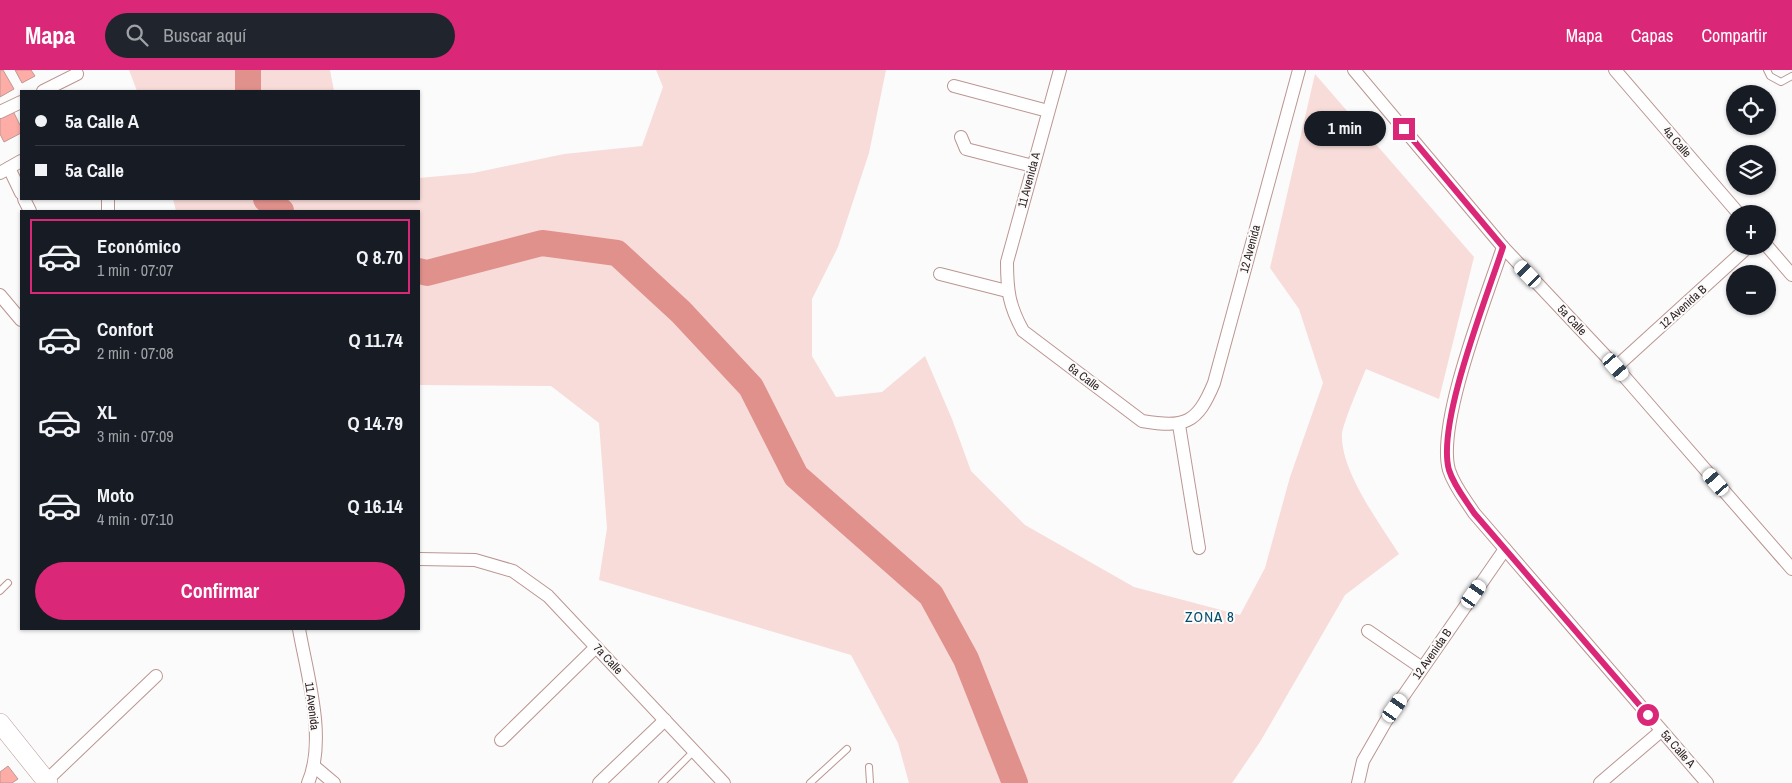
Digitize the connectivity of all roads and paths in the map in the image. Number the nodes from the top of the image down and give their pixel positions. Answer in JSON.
{"nodes":[{"id":1,"x":1060,"y":70,"type":"edge"},
{"id":2,"x":1299,"y":70,"type":"edge"},
{"id":3,"x":1354,"y":70,"type":"edge"},
{"id":4,"x":1615,"y":70,"type":"edge"},
{"id":5,"x":1767,"y":70,"type":"edge"},
{"id":6,"x":77,"y":74,"type":"dead end"},
{"id":7,"x":1792,"y":76,"type":"edge"},
{"id":8,"x":954,"y":86,"type":"dead end"},
{"id":9,"x":45,"y":90,"type":"edge"},
{"id":10,"x":20,"y":102,"type":"edge"},
{"id":11,"x":1048,"y":111,"type":"junction"},
{"id":12,"x":0,"y":112,"type":"edge"},
{"id":13,"x":961,"y":136,"type":"dead end"},
{"id":14,"x":20,"y":162,"type":"edge"},
{"id":15,"x":1033,"y":166,"type":"junction"},
{"id":16,"x":5,"y":170,"type":"edge"},
{"id":17,"x":20,"y":192,"type":"edge"},
{"id":18,"x":1731,"y":205,"type":"edge"},
{"id":19,"x":1503,"y":247,"type":"junction"},
{"id":20,"x":1739,"y":255,"type":"edge"},
{"id":21,"x":1775,"y":255,"type":"edge"},
{"id":22,"x":940,"y":274,"type":"dead end"},
{"id":23,"x":1792,"y":275,"type":"edge"},
{"id":24,"x":1007,"y":291,"type":"junction"},
{"id":25,"x":0,"y":296,"type":"edge"},
{"id":26,"x":18,"y":312,"type":"edge"},
{"id":27,"x":1616,"y":367,"type":"junction"},
{"id":28,"x":1184,"y":423,"type":"junction"},
{"id":29,"x":1200,"y":548,"type":"dead end"},
{"id":30,"x":1505,"y":549,"type":"junction"},
{"id":31,"x":420,"y":559,"type":"edge"},
{"id":32,"x":1792,"y":569,"type":"edge"},
{"id":33,"x":8,"y":583,"type":"dead end"},
{"id":34,"x":0,"y":591,"type":"edge"},
{"id":35,"x":299,"y":630,"type":"edge"},
{"id":36,"x":1368,"y":631,"type":"dead end"},
{"id":37,"x":596,"y":647,"type":"junction"},
{"id":38,"x":1422,"y":668,"type":"junction"},
{"id":39,"x":156,"y":676,"type":"dead end"},
{"id":40,"x":664,"y":720,"type":"junction"},
{"id":41,"x":0,"y":723,"type":"edge"},
{"id":42,"x":1662,"y":730,"type":"junction"},
{"id":43,"x":501,"y":740,"type":"dead end"},
{"id":44,"x":847,"y":749,"type":"dead end"},
{"id":45,"x":694,"y":751,"type":"junction"},
{"id":46,"x":315,"y":767,"type":"junction"},
{"id":47,"x":869,"y":767,"type":"dead end"},
{"id":48,"x":47,"y":782,"type":"edge"},
{"id":49,"x":308,"y":783,"type":"edge"},
{"id":50,"x":334,"y":783,"type":"edge"},
{"id":51,"x":599,"y":783,"type":"edge"},
{"id":52,"x":662,"y":783,"type":"edge"},
{"id":53,"x":724,"y":783,"type":"edge"},
{"id":54,"x":810,"y":783,"type":"edge"},
{"id":55,"x":870,"y":783,"type":"edge"},
{"id":56,"x":1358,"y":783,"type":"edge"},
{"id":57,"x":1600,"y":783,"type":"edge"},
{"id":58,"x":1707,"y":783,"type":"edge"}],
"edges":[{"from":1,"to":11,"type":"street","name":"11 Avenida A"},
{"from":2,"to":28,"type":"street","name":"12 Avenida"},
{"from":3,"to":19,"type":"street","name":"5a Calle"},
{"from":4,"to":18,"type":"street","name":"4a Calle"},
{"from":5,"to":7,"type":"lane"},
{"from":6,"to":9,"type":"street"},
{"from":8,"to":11,"type":"street"},
{"from":10,"to":12,"type":"street"},
{"from":11,"to":15,"type":"street","name":"11 Avenida A"},
{"from":13,"to":15,"type":"street"},
{"from":14,"to":16,"type":"street"},
{"from":15,"to":24,"type":"street","name":"11 Avenida A"},
{"from":16,"to":17,"type":"street"},
{"from":19,"to":27,"type":"street","name":"5a Calle"},
{"from":19,"to":30,"type":"street","name":"5a Calle A"},
{"from":20,"to":27,"type":"street","name":"12 Avenida B"},
{"from":21,"to":23,"type":"street"},
{"from":22,"to":24,"type":"street"},
{"from":24,"to":28,"type":"street","name":"6a Calle"},
{"from":25,"to":26,"type":"street"},
{"from":27,"to":32,"type":"street","name":"5a Calle"},
{"from":28,"to":29,"type":"street"},
{"from":30,"to":38,"type":"street","name":"12 Avenida B"},
{"from":30,"to":42,"type":"street","name":"5a Calle A"},
{"from":31,"to":37,"type":"street","name":"7a Calle"},
{"from":33,"to":34,"type":"lane"},
{"from":35,"to":46,"type":"street","name":"11 Avenida"},
{"from":36,"to":38,"type":"street"},
{"from":37,"to":40,"type":"street","name":"7a Calle"},
{"from":37,"to":43,"type":"street"},
{"from":38,"to":56,"type":"street","name":"12 Avenida B"},
{"from":39,"to":48,"type":"street"},
{"from":40,"to":45,"type":"street","name":"7a Calle"},
{"from":40,"to":51,"type":"street"},
{"from":41,"to":48,"type":"street"},
{"from":42,"to":57,"type":"street"},
{"from":42,"to":58,"type":"street","name":"5a Calle A"},
{"from":44,"to":54,"type":"lane"},
{"from":45,"to":52,"type":"lane"},
{"from":45,"to":53,"type":"street","name":"7a Calle"},
{"from":46,"to":49,"type":"street","name":"11 Avenida"},
{"from":46,"to":50,"type":"street"},
{"from":47,"to":55,"type":"lane"}]}
